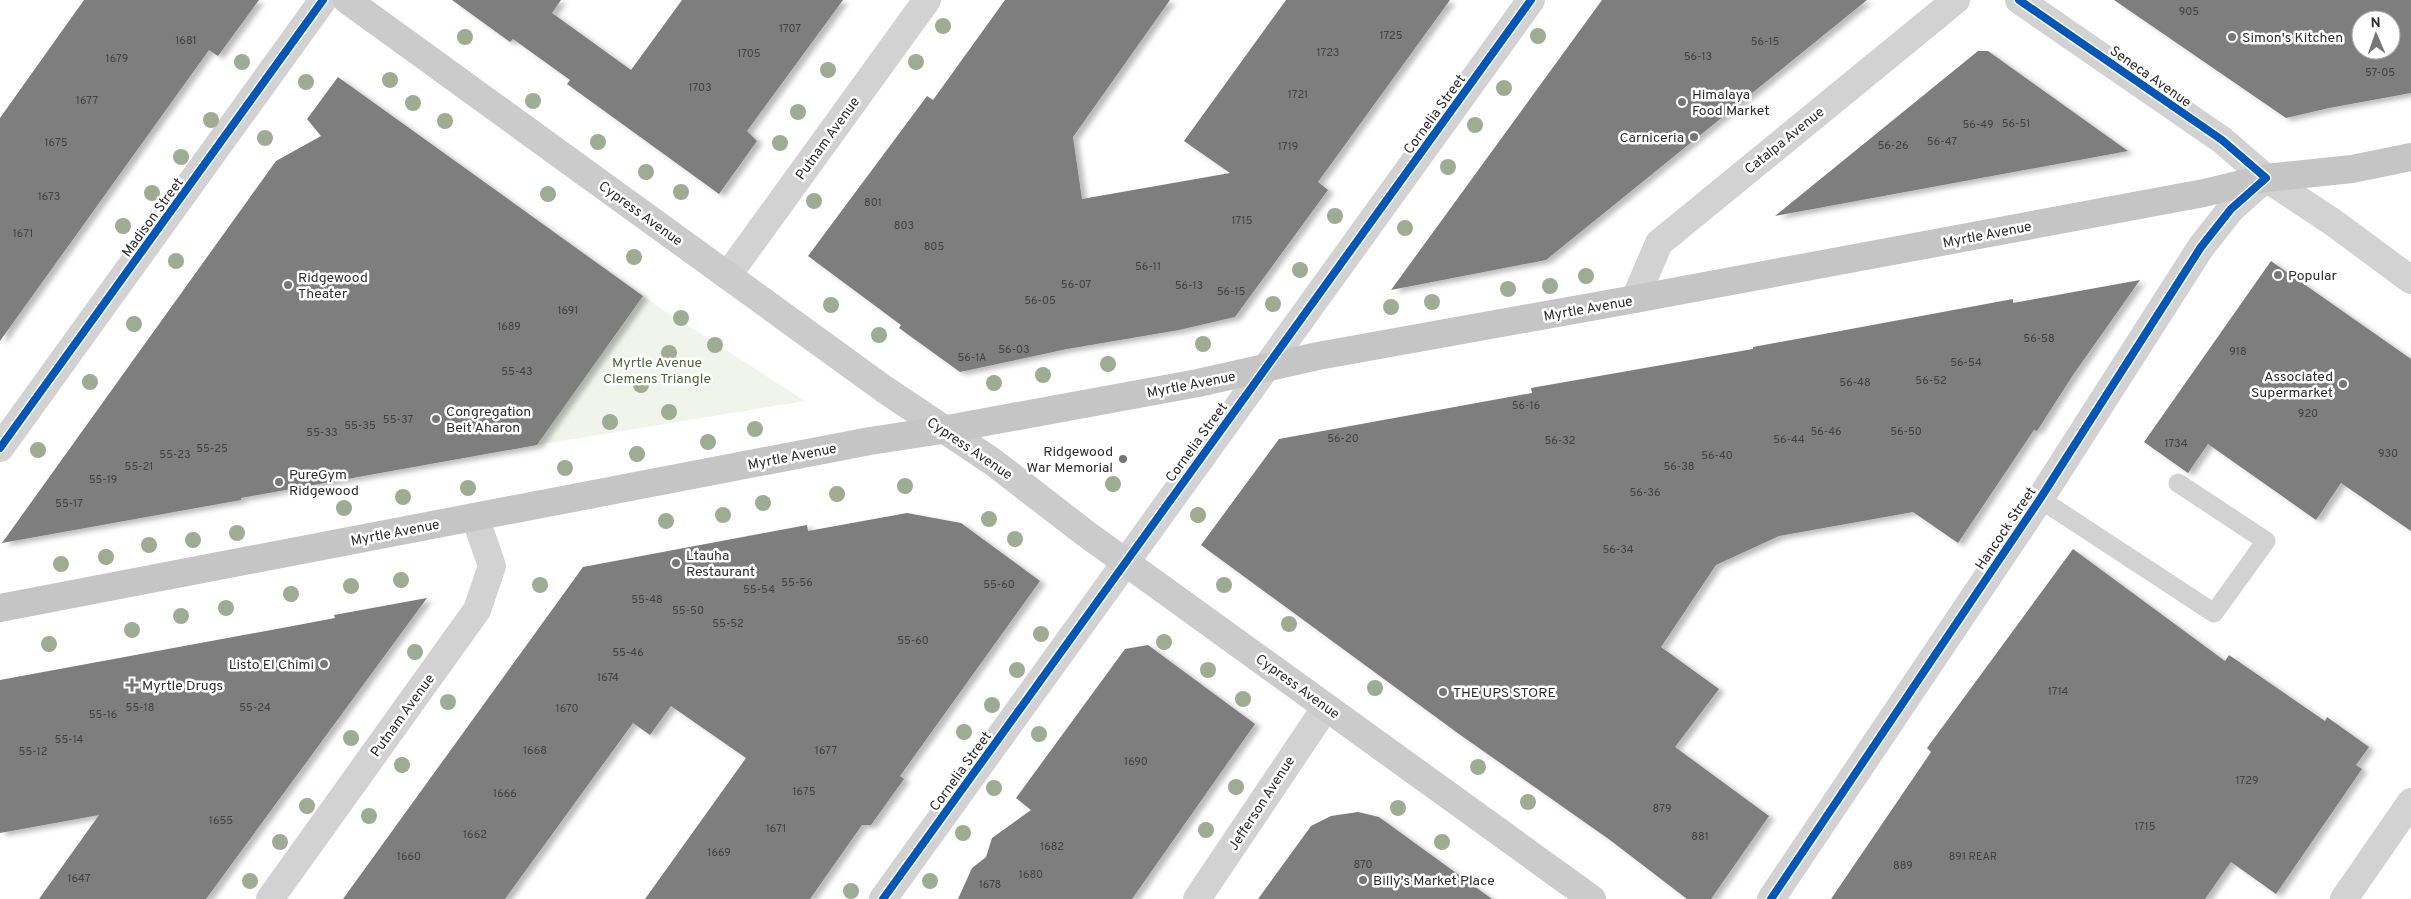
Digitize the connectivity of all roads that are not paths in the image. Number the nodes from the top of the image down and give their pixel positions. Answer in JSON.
{"nodes":[{"id":1,"x":323,"y":0,"type":"edge"},
{"id":2,"x":347,"y":0,"type":"edge"},
{"id":3,"x":927,"y":0,"type":"edge"},
{"id":4,"x":1531,"y":0,"type":"edge"},
{"id":5,"x":1956,"y":0,"type":"edge"},
{"id":6,"x":2018,"y":0,"type":"edge"},
{"id":7,"x":2411,"y":157,"type":"edge"},
{"id":8,"x":2266,"y":178,"type":"junction"},
{"id":9,"x":728,"y":275,"type":"junction"},
{"id":10,"x":2411,"y":280,"type":"edge"},
{"id":11,"x":1635,"y":299,"type":"junction"},
{"id":12,"x":1267,"y":368,"type":"junction"},
{"id":13,"x":942,"y":430,"type":"junction"},
{"id":14,"x":0,"y":448,"type":"edge"},
{"id":15,"x":2178,"y":483,"type":"dead end"},
{"id":16,"x":2040,"y":499,"type":"junction"},
{"id":17,"x":475,"y":517,"type":"junction"},
{"id":18,"x":1125,"y":562,"type":"junction"},
{"id":19,"x":0,"y":608,"type":"edge"},
{"id":20,"x":1326,"y":707,"type":"junction"},
{"id":21,"x":2411,"y":802,"type":"edge"},
{"id":22,"x":270,"y":899,"type":"edge"},
{"id":23,"x":883,"y":899,"type":"edge"},
{"id":24,"x":1197,"y":899,"type":"edge"},
{"id":25,"x":1592,"y":899,"type":"edge"},
{"id":26,"x":1771,"y":899,"type":"edge"},
{"id":27,"x":2344,"y":899,"type":"edge"}],
"edges":[{"from":1,"to":14,"type":"street","name":"Madison Street"},
{"from":2,"to":9,"type":"main road","name":"Cypress Avenue"},
{"from":3,"to":9,"type":"street","name":"Putnam Avenue"},
{"from":4,"to":12,"type":"street","name":"Cornelia Street"},
{"from":5,"to":11,"type":"street","name":"Catalpa Avenue"},
{"from":6,"to":8,"type":"street","name":"Seneca Avenue"},
{"from":7,"to":8,"type":"main road","name":"Myrtle Avenue"},
{"from":8,"to":10,"type":"street","name":"Seneca Avenue"},
{"from":8,"to":11,"type":"main road","name":"Myrtle Avenue"},
{"from":8,"to":16,"type":"street","name":"Hancock Street"},
{"from":9,"to":13,"type":"main road","name":"Cypress Avenue"},
{"from":11,"to":12,"type":"main road","name":"Myrtle Avenue"},
{"from":12,"to":13,"type":"main road","name":"Myrtle Avenue"},
{"from":12,"to":18,"type":"street","name":"Cornelia Street"},
{"from":13,"to":17,"type":"main road","name":"Myrtle Avenue"},
{"from":13,"to":18,"type":"main road","name":"Cypress Avenue"},
{"from":15,"to":16,"type":"lane"},
{"from":16,"to":26,"type":"street","name":"Hancock Street"},
{"from":17,"to":19,"type":"main road","name":"Myrtle Avenue"},
{"from":17,"to":22,"type":"street","name":"Putnam Avenue"},
{"from":18,"to":20,"type":"main road","name":"Cypress Avenue"},
{"from":18,"to":23,"type":"street","name":"Cornelia Street"},
{"from":20,"to":24,"type":"street","name":"Jefferson Avenue"},
{"from":20,"to":25,"type":"main road","name":"Cypress Avenue"},
{"from":21,"to":27,"type":"street"}]}
